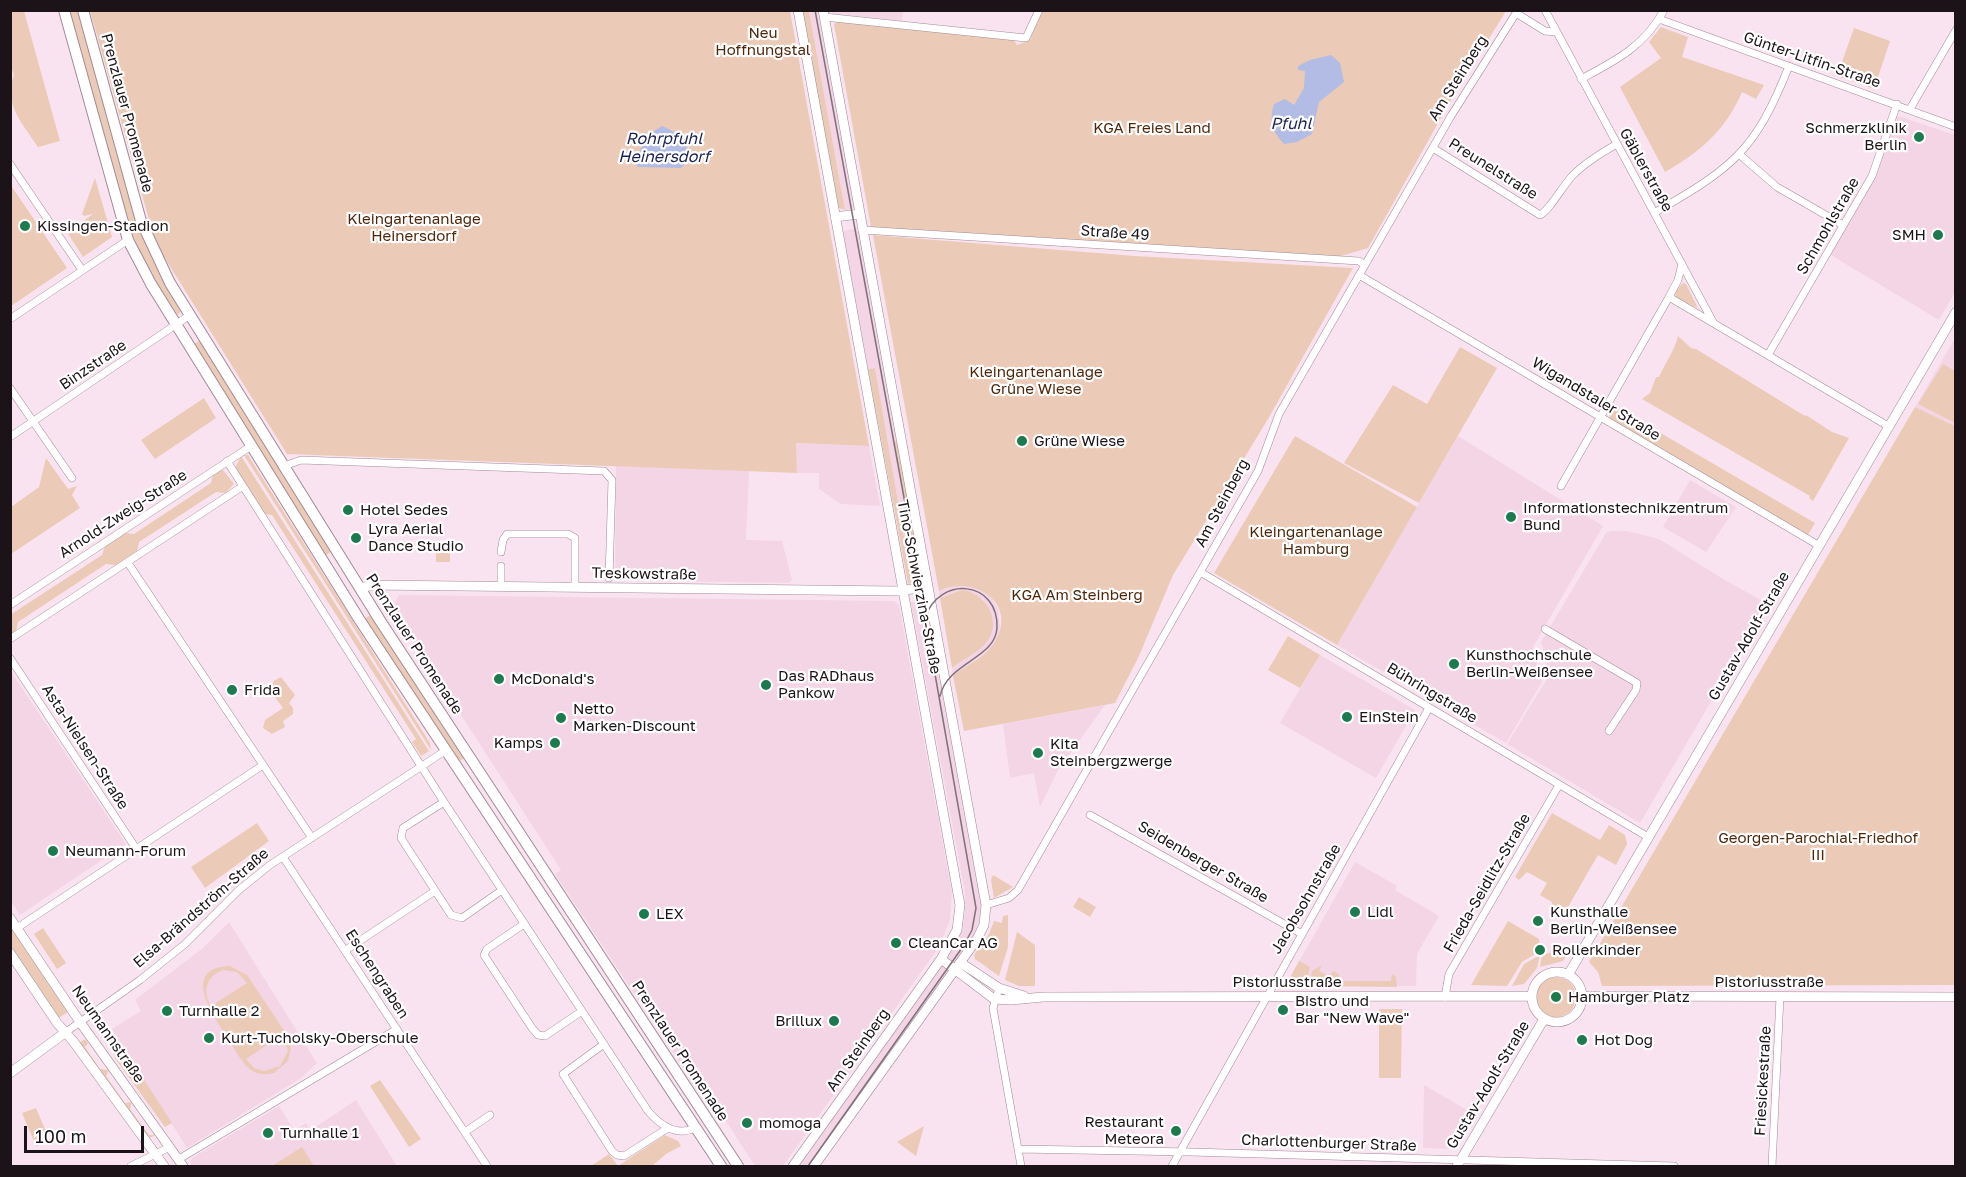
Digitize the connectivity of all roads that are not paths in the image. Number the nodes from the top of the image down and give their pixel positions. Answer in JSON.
{"nodes":[{"id":1,"x":64,"y":10,"type":"edge"},
{"id":2,"x":83,"y":10,"type":"edge"},
{"id":3,"x":798,"y":10,"type":"edge"},
{"id":4,"x":1039,"y":10,"type":"edge"},
{"id":5,"x":1545,"y":10,"type":"edge"},
{"id":6,"x":1664,"y":10,"type":"edge"},
{"id":7,"x":1517,"y":12,"type":"edge"},
{"id":8,"x":824,"y":14,"type":"edge"},
{"id":9,"x":1659,"y":19,"type":"junction"},
{"id":10,"x":1956,"y":30,"type":"edge"},
{"id":11,"x":1556,"y":32,"type":"junction"},
{"id":12,"x":1789,"y":66,"type":"junction"},
{"id":13,"x":1581,"y":79,"type":"junction"},
{"id":14,"x":1897,"y":104,"type":"junction"},
{"id":15,"x":1910,"y":109,"type":"junction"},
{"id":16,"x":1956,"y":127,"type":"edge"},
{"id":17,"x":1617,"y":144,"type":"junction"},
{"id":18,"x":1433,"y":148,"type":"junction"},
{"id":19,"x":1740,"y":155,"type":"junction"},
{"id":20,"x":10,"y":164,"type":"edge"},
{"id":21,"x":1654,"y":213,"type":"junction"},
{"id":22,"x":859,"y":214,"type":"junction"},
{"id":23,"x":836,"y":217,"type":"junction"},
{"id":24,"x":1843,"y":225,"type":"junction"},
{"id":25,"x":862,"y":230,"type":"junction"},
{"id":26,"x":128,"y":240,"type":"junction"},
{"id":27,"x":1682,"y":264,"type":"junction"},
{"id":28,"x":1365,"y":265,"type":"junction"},
{"id":29,"x":82,"y":270,"type":"junction"},
{"id":30,"x":1359,"y":275,"type":"junction"},
{"id":31,"x":1670,"y":297,"type":"junction"},
{"id":32,"x":1956,"y":312,"type":"edge"},
{"id":33,"x":190,"y":315,"type":"junction"},
{"id":34,"x":10,"y":319,"type":"edge"},
{"id":35,"x":1713,"y":322,"type":"junction"},
{"id":36,"x":175,"y":325,"type":"junction"},
{"id":37,"x":1768,"y":355,"type":"junction"},
{"id":38,"x":10,"y":388,"type":"edge"},
{"id":39,"x":1601,"y":417,"type":"junction"},
{"id":40,"x":33,"y":422,"type":"junction"},
{"id":41,"x":1888,"y":426,"type":"junction"},
{"id":42,"x":10,"y":437,"type":"edge"},
{"id":43,"x":251,"y":446,"type":"junction"},
{"id":44,"x":227,"y":461,"type":"junction"},
{"id":45,"x":284,"y":466,"type":"junction"},
{"id":46,"x":72,"y":478,"type":"dead end"},
{"id":47,"x":243,"y":486,"type":"junction"},
{"id":48,"x":1561,"y":486,"type":"dead end"},
{"id":49,"x":1818,"y":545,"type":"junction"},
{"id":50,"x":501,"y":552,"type":"dead end"},
{"id":51,"x":128,"y":562,"type":"junction"},
{"id":52,"x":501,"y":566,"type":"dead end"},
{"id":53,"x":1202,"y":573,"type":"junction"},
{"id":54,"x":609,"y":578,"type":"dead end"},
{"id":55,"x":501,"y":586,"type":"junction"},
{"id":56,"x":928,"y":587,"type":"junction"},
{"id":57,"x":360,"y":588,"type":"junction"},
{"id":58,"x":575,"y":588,"type":"junction"},
{"id":59,"x":904,"y":591,"type":"junction"},
{"id":60,"x":10,"y":605,"type":"edge"},
{"id":61,"x":1545,"y":629,"type":"dead end"},
{"id":62,"x":10,"y":639,"type":"edge"},
{"id":63,"x":10,"y":658,"type":"edge"},
{"id":64,"x":1429,"y":708,"type":"junction"},
{"id":65,"x":1609,"y":731,"type":"dead end"},
{"id":66,"x":445,"y":751,"type":"junction"},
{"id":67,"x":263,"y":765,"type":"junction"},
{"id":68,"x":422,"y":766,"type":"junction"},
{"id":69,"x":1559,"y":785,"type":"junction"},
{"id":70,"x":444,"y":802,"type":"junction"},
{"id":71,"x":1090,"y":815,"type":"dead end"},
{"id":72,"x":1648,"y":837,"type":"junction"},
{"id":73,"x":312,"y":838,"type":"junction"},
{"id":74,"x":137,"y":850,"type":"junction"},
{"id":75,"x":283,"y":856,"type":"junction"},
{"id":76,"x":502,"y":890,"type":"junction"},
{"id":77,"x":435,"y":891,"type":"junction"},
{"id":78,"x":986,"y":904,"type":"junction"},
{"id":79,"x":10,"y":918,"type":"edge"},
{"id":80,"x":524,"y":924,"type":"junction"},
{"id":81,"x":17,"y":928,"type":"junction"},
{"id":82,"x":1302,"y":934,"type":"junction"},
{"id":83,"x":345,"y":950,"type":"junction"},
{"id":84,"x":10,"y":953,"type":"edge"},
{"id":85,"x":941,"y":959,"type":"junction"},
{"id":86,"x":955,"y":966,"type":"junction"},
{"id":87,"x":1568,"y":975,"type":"junction"},
{"id":88,"x":999,"y":988,"type":"junction"},
{"id":89,"x":1531,"y":996,"type":"junction"},
{"id":90,"x":1582,"y":996,"type":"junction"},
{"id":91,"x":1043,"y":997,"type":"junction"},
{"id":92,"x":1266,"y":997,"type":"junction"},
{"id":93,"x":1445,"y":997,"type":"junction"},
{"id":94,"x":1780,"y":997,"type":"junction"},
{"id":95,"x":1956,"y":997,"type":"edge"},
{"id":96,"x":994,"y":999,"type":"junction"},
{"id":97,"x":582,"y":1011,"type":"junction"},
{"id":98,"x":1544,"y":1019,"type":"junction"},
{"id":99,"x":80,"y":1022,"type":"junction"},
{"id":100,"x":397,"y":1029,"type":"junction"},
{"id":101,"x":66,"y":1032,"type":"junction"},
{"id":102,"x":604,"y":1044,"type":"junction"},
{"id":103,"x":664,"y":1054,"type":"junction"},
{"id":104,"x":651,"y":1063,"type":"junction"},
{"id":105,"x":10,"y":1074,"type":"edge"},
{"id":106,"x":490,"y":1115,"type":"dead end"},
{"id":107,"x":668,"y":1128,"type":"junction"},
{"id":108,"x":695,"y":1128,"type":"junction"},
{"id":109,"x":465,"y":1132,"type":"junction"},
{"id":110,"x":170,"y":1147,"type":"junction"},
{"id":111,"x":1018,"y":1149,"type":"junction"},
{"id":112,"x":1181,"y":1152,"type":"junction"},
{"id":113,"x":156,"y":1156,"type":"junction"},
{"id":114,"x":181,"y":1163,"type":"edge"},
{"id":115,"x":1459,"y":1164,"type":"edge"},
{"id":116,"x":1582,"y":1165,"type":"edge"},
{"id":117,"x":131,"y":1167,"type":"edge"},
{"id":118,"x":164,"y":1167,"type":"edge"},
{"id":119,"x":487,"y":1167,"type":"edge"},
{"id":120,"x":721,"y":1167,"type":"edge"},
{"id":121,"x":738,"y":1167,"type":"edge"},
{"id":122,"x":793,"y":1167,"type":"edge"},
{"id":123,"x":814,"y":1167,"type":"edge"},
{"id":124,"x":1021,"y":1167,"type":"edge"},
{"id":125,"x":1172,"y":1167,"type":"edge"},
{"id":126,"x":1674,"y":1167,"type":"edge"},
{"id":127,"x":1772,"y":1167,"type":"edge"}],
"edges":[{"from":1,"to":26,"type":"main road","name":"Prenzlauer Promenade"},
{"from":2,"to":33,"type":"main road","name":"Prenzlauer Promenade"},
{"from":3,"to":23,"type":"street","name":"Tino-Schwierzina-Straße"},
{"from":4,"to":8,"type":"street"},
{"from":5,"to":11,"type":"street","name":"Gäblerstraße"},
{"from":6,"to":9,"type":"street"},
{"from":7,"to":11,"type":"street"},
{"from":7,"to":18,"type":"street","name":"Am Steinberg"},
{"from":8,"to":22,"type":"street","name":"Tino-Schwierzina-Straße"},
{"from":9,"to":12,"type":"street","name":"Günter-Litfin-Straße"},
{"from":9,"to":13,"type":"street"},
{"from":10,"to":15,"type":"street"},
{"from":11,"to":13,"type":"street","name":"Gäblerstraße"},
{"from":12,"to":14,"type":"street","name":"Günter-Litfin-Straße"},
{"from":12,"to":19,"type":"street"},
{"from":13,"to":17,"type":"street","name":"Gäblerstraße"},
{"from":14,"to":15,"type":"street","name":"Günter-Litfin-Straße"},
{"from":14,"to":24,"type":"street","name":"Schmohlstraße"},
{"from":15,"to":16,"type":"street","name":"Günter-Litfin-Straße"},
{"from":17,"to":18,"type":"street","name":"Preunelstraße"},
{"from":17,"to":21,"type":"street","name":"Gäblerstraße"},
{"from":18,"to":28,"type":"street","name":"Am Steinberg"},
{"from":19,"to":21,"type":"street"},
{"from":19,"to":24,"type":"street"},
{"from":20,"to":29,"type":"street"},
{"from":21,"to":27,"type":"street","name":"Gäblerstraße"},
{"from":22,"to":23,"type":"street"},
{"from":22,"to":25,"type":"street","name":"Tino-Schwierzina-Straße"},
{"from":23,"to":59,"type":"street","name":"Tino-Schwierzina-Straße"},
{"from":24,"to":37,"type":"street","name":"Schmohlstraße"},
{"from":25,"to":28,"type":"street","name":"Straße 49"},
{"from":25,"to":56,"type":"street","name":"Tino-Schwierzina-Straße"},
{"from":26,"to":29,"type":"street"},
{"from":26,"to":36,"type":"main road","name":"Prenzlauer Promenade"},
{"from":27,"to":31,"type":"street"},
{"from":27,"to":35,"type":"street","name":"Gäblerstraße"},
{"from":28,"to":30,"type":"street","name":"Am Steinberg"},
{"from":29,"to":34,"type":"street"},
{"from":30,"to":39,"type":"street","name":"Wigandstaler Straße"},
{"from":30,"to":53,"type":"street","name":"Am Steinberg"},
{"from":31,"to":35,"type":"street"},
{"from":31,"to":39,"type":"street"},
{"from":32,"to":41,"type":"street","name":"Gustav-Adolf-Straße"},
{"from":33,"to":36,"type":"street","name":"Binzstraße"},
{"from":33,"to":45,"type":"main road","name":"Prenzlauer Promenade"},
{"from":35,"to":37,"type":"street"},
{"from":36,"to":40,"type":"street","name":"Binzstraße"},
{"from":36,"to":43,"type":"main road","name":"Prenzlauer Promenade"},
{"from":37,"to":41,"type":"street"},
{"from":38,"to":40,"type":"street"},
{"from":39,"to":48,"type":"street"},
{"from":39,"to":49,"type":"street","name":"Wigandstaler Straße"},
{"from":40,"to":42,"type":"street","name":"Binzstraße"},
{"from":40,"to":46,"type":"street"},
{"from":41,"to":49,"type":"street","name":"Gustav-Adolf-Straße"},
{"from":43,"to":44,"type":"street","name":"Arnold-Zweig-Straße"},
{"from":43,"to":66,"type":"main road","name":"Prenzlauer Promenade"},
{"from":44,"to":47,"type":"street"},
{"from":44,"to":60,"type":"street","name":"Arnold-Zweig-Straße"},
{"from":45,"to":54,"type":"street"},
{"from":45,"to":57,"type":"main road","name":"Prenzlauer Promenade"},
{"from":47,"to":51,"type":"street"},
{"from":47,"to":68,"type":"street"},
{"from":49,"to":72,"type":"street","name":"Gustav-Adolf-Straße"},
{"from":50,"to":58,"type":"street"},
{"from":51,"to":62,"type":"street"},
{"from":51,"to":67,"type":"street"},
{"from":52,"to":55,"type":"street"},
{"from":53,"to":64,"type":"street","name":"Bühringstraße"},
{"from":53,"to":78,"type":"street","name":"Am Steinberg"},
{"from":55,"to":57,"type":"street","name":"Treskowstraße"},
{"from":55,"to":58,"type":"street","name":"Treskowstraße"},
{"from":56,"to":59,"type":"street","name":"Treskowstraße"},
{"from":56,"to":78,"type":"street","name":"Tino-Schwierzina-Straße"},
{"from":57,"to":103,"type":"main road","name":"Prenzlauer Promenade"},
{"from":58,"to":59,"type":"street","name":"Treskowstraße"},
{"from":59,"to":85,"type":"street","name":"Tino-Schwierzina-Straße"},
{"from":61,"to":65,"type":"street"},
{"from":63,"to":74,"type":"street","name":"Asta-Nielsen-Straße"},
{"from":64,"to":69,"type":"street","name":"Bühringstraße"},
{"from":64,"to":82,"type":"street","name":"Jacobsohnstraße"},
{"from":66,"to":68,"type":"street","name":"Elsa-Brändström-Straße"},
{"from":66,"to":104,"type":"main road","name":"Prenzlauer Promenade"},
{"from":67,"to":73,"type":"street"},
{"from":67,"to":74,"type":"street"},
{"from":68,"to":70,"type":"street"},
{"from":68,"to":73,"type":"street","name":"Elsa-Brändström-Straße"},
{"from":69,"to":72,"type":"street","name":"Bühringstraße"},
{"from":69,"to":93,"type":"street","name":"Frieda-Seidlitz-Straße"},
{"from":70,"to":76,"type":"street"},
{"from":70,"to":77,"type":"street"},
{"from":71,"to":82,"type":"street","name":"Seidenberger Straße"},
{"from":72,"to":87,"type":"street","name":"Gustav-Adolf-Straße"},
{"from":73,"to":75,"type":"street","name":"Elsa-Brändström-Straße"},
{"from":74,"to":81,"type":"street"},
{"from":75,"to":83,"type":"street","name":"Eschengraben"},
{"from":75,"to":99,"type":"street","name":"Elsa-Brändström-Straße"},
{"from":76,"to":77,"type":"street"},
{"from":76,"to":80,"type":"street"},
{"from":77,"to":83,"type":"street"},
{"from":78,"to":86,"type":"street"},
{"from":79,"to":81,"type":"street","name":"Neumannstraße"},
{"from":80,"to":97,"type":"street"},
{"from":80,"to":97,"type":"street"},
{"from":81,"to":99,"type":"street","name":"Neumannstraße"},
{"from":82,"to":92,"type":"street","name":"Jacobsohnstraße"},
{"from":83,"to":100,"type":"street","name":"Eschengraben"},
{"from":84,"to":101,"type":"street","name":"Neumannstraße"},
{"from":85,"to":86,"type":"street"},
{"from":85,"to":122,"type":"street","name":"Am Steinberg"},
{"from":86,"to":88,"type":"street","name":"Pistoriusstraße"},
{"from":86,"to":96,"type":"street"},
{"from":86,"to":123,"type":"street"},
{"from":87,"to":89,"type":"street"},
{"from":87,"to":90,"type":"street"},
{"from":88,"to":91,"type":"street","name":"Pistoriusstraße"},
{"from":88,"to":96,"type":"street"},
{"from":89,"to":93,"type":"street","name":"Pistoriusstraße"},
{"from":89,"to":98,"type":"street"},
{"from":90,"to":94,"type":"street","name":"Pistoriusstraße"},
{"from":90,"to":98,"type":"street"},
{"from":91,"to":92,"type":"street","name":"Pistoriusstraße"},
{"from":91,"to":96,"type":"street","name":"Pistoriusstraße"},
{"from":92,"to":93,"type":"street","name":"Pistoriusstraße"},
{"from":92,"to":112,"type":"street","name":"Jacobsohnstraße"},
{"from":94,"to":95,"type":"street","name":"Pistoriusstraße"},
{"from":94,"to":127,"type":"street","name":"Friesickestraße"},
{"from":96,"to":111,"type":"street"},
{"from":97,"to":102,"type":"street"},
{"from":98,"to":115,"type":"street","name":"Gustav-Adolf-Straße"},
{"from":99,"to":101,"type":"street","name":"Elsa-Brändström-Straße"},
{"from":99,"to":110,"type":"street","name":"Neumannstraße"},
{"from":100,"to":109,"type":"street","name":"Eschengraben"},
{"from":100,"to":114,"type":"street"},
{"from":101,"to":105,"type":"street","name":"Elsa-Brändström-Straße"},
{"from":101,"to":113,"type":"street","name":"Neumannstraße"},
{"from":102,"to":107,"type":"street"},
{"from":102,"to":107,"type":"street"},
{"from":103,"to":104,"type":"main road"},
{"from":103,"to":121,"type":"main road","name":"Prenzlauer Promenade"},
{"from":104,"to":108,"type":"main road","name":"Prenzlauer Promenade"},
{"from":106,"to":109,"type":"street"},
{"from":107,"to":108,"type":"street","name":"Prenzlauer Promenade"},
{"from":108,"to":120,"type":"main road","name":"Prenzlauer Promenade"},
{"from":109,"to":119,"type":"street","name":"Eschengraben"},
{"from":110,"to":113,"type":"street"},
{"from":110,"to":114,"type":"street","name":"Neumannstraße"},
{"from":111,"to":112,"type":"street","name":"Charlottenburger Straße"},
{"from":111,"to":124,"type":"street"},
{"from":112,"to":115,"type":"street","name":"Charlottenburger Straße"},
{"from":112,"to":125,"type":"street","name":"Jacobsohnstraße"},
{"from":113,"to":117,"type":"street"},
{"from":113,"to":118,"type":"street","name":"Neumannstraße"},
{"from":115,"to":116,"type":"street","name":"Charlottenburger Straße"},
{"from":116,"to":126,"type":"street","name":"Charlottenburger Straße"}]}
